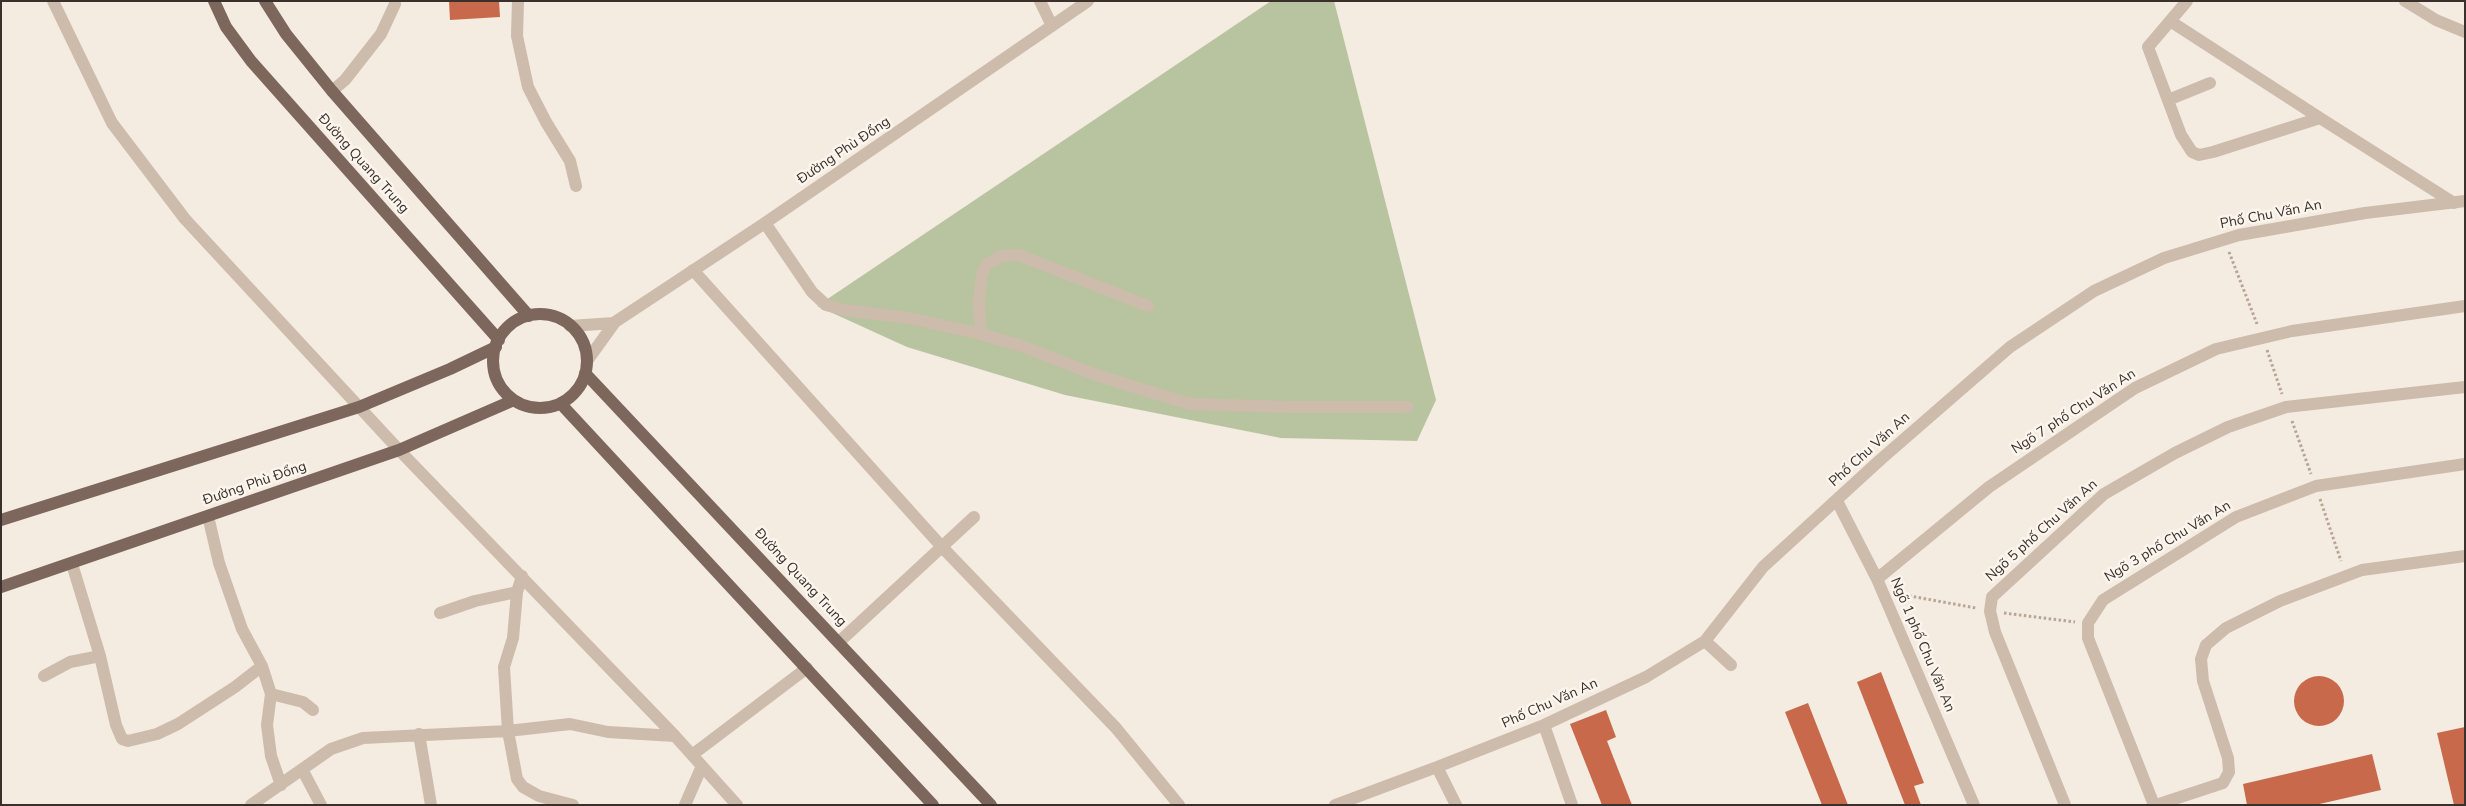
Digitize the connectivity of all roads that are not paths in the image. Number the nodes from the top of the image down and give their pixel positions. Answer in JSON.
{"nodes":[{"id":1,"x":53,"y":1,"type":"edge"},
{"id":2,"x":214,"y":1,"type":"edge"},
{"id":3,"x":265,"y":1,"type":"edge"},
{"id":4,"x":518,"y":1,"type":"edge"},
{"id":5,"x":1040,"y":1,"type":"edge"},
{"id":6,"x":1088,"y":1,"type":"edge"},
{"id":7,"x":2187,"y":1,"type":"edge"},
{"id":8,"x":2405,"y":1,"type":"edge"},
{"id":9,"x":396,"y":4,"type":"dead end"},
{"id":10,"x":2170,"y":21,"type":"junction"},
{"id":11,"x":1052,"y":26,"type":"junction"},
{"id":12,"x":2465,"y":32,"type":"edge"},
{"id":13,"x":2210,"y":83,"type":"dead end"},
{"id":14,"x":332,"y":90,"type":"junction"},
{"id":15,"x":2168,"y":100,"type":"junction"},
{"id":16,"x":2320,"y":118,"type":"junction"},
{"id":17,"x":576,"y":186,"type":"dead end"},
{"id":18,"x":2459,"y":202,"type":"edge"},
{"id":19,"x":765,"y":223,"type":"junction"},
{"id":20,"x":693,"y":270,"type":"junction"},
{"id":21,"x":1148,"y":306,"type":"dead end"},
{"id":22,"x":2465,"y":306,"type":"edge"},
{"id":23,"x":529,"y":316,"type":"junction"},
{"id":24,"x":614,"y":323,"type":"junction"},
{"id":25,"x":570,"y":326,"type":"junction"},
{"id":26,"x":981,"y":334,"type":"junction"},
{"id":27,"x":497,"y":343,"type":"junction"},
{"id":28,"x":586,"y":367,"type":"junction"},
{"id":29,"x":2465,"y":387,"type":"edge"},
{"id":30,"x":514,"y":400,"type":"junction"},
{"id":31,"x":561,"y":404,"type":"junction"},
{"id":32,"x":359,"y":407,"type":"junction"},
{"id":33,"x":1407,"y":407,"type":"dead end"},
{"id":34,"x":399,"y":450,"type":"junction"},
{"id":35,"x":2465,"y":464,"type":"edge"},
{"id":36,"x":1837,"y":501,"type":"junction"},
{"id":37,"x":208,"y":516,"type":"junction"},
{"id":38,"x":974,"y":517,"type":"dead end"},
{"id":39,"x":1,"y":520,"type":"edge"},
{"id":40,"x":942,"y":546,"type":"junction"},
{"id":41,"x":2465,"y":556,"type":"edge"},
{"id":42,"x":72,"y":564,"type":"junction"},
{"id":43,"x":522,"y":576,"type":"junction"},
{"id":44,"x":1877,"y":579,"type":"junction"},
{"id":45,"x":1,"y":587,"type":"edge"},
{"id":46,"x":517,"y":592,"type":"junction"},
{"id":47,"x":440,"y":613,"type":"dead end"},
{"id":48,"x":1705,"y":641,"type":"junction"},
{"id":49,"x":839,"y":642,"type":"junction"},
{"id":50,"x":100,"y":656,"type":"junction"},
{"id":51,"x":1731,"y":665,"type":"dead end"},
{"id":52,"x":262,"y":666,"type":"junction"},
{"id":53,"x":807,"y":668,"type":"junction"},
{"id":54,"x":44,"y":676,"type":"dead end"},
{"id":55,"x":270,"y":694,"type":"junction"},
{"id":56,"x":313,"y":710,"type":"dead end"},
{"id":57,"x":1544,"y":725,"type":"junction"},
{"id":58,"x":508,"y":731,"type":"junction"},
{"id":59,"x":419,"y":734,"type":"junction"},
{"id":60,"x":675,"y":736,"type":"junction"},
{"id":61,"x":692,"y":755,"type":"junction"},
{"id":62,"x":702,"y":766,"type":"junction"},
{"id":63,"x":1437,"y":767,"type":"junction"},
{"id":64,"x":302,"y":771,"type":"junction"},
{"id":65,"x":281,"y":784,"type":"junction"},
{"id":66,"x":252,"y":805,"type":"edge"},
{"id":67,"x":321,"y":805,"type":"edge"},
{"id":68,"x":430,"y":805,"type":"edge"},
{"id":69,"x":573,"y":805,"type":"edge"},
{"id":70,"x":685,"y":805,"type":"edge"},
{"id":71,"x":737,"y":805,"type":"edge"},
{"id":72,"x":933,"y":805,"type":"edge"},
{"id":73,"x":991,"y":805,"type":"edge"},
{"id":74,"x":1179,"y":805,"type":"edge"},
{"id":75,"x":1335,"y":805,"type":"edge"},
{"id":76,"x":1456,"y":805,"type":"edge"},
{"id":77,"x":1572,"y":805,"type":"edge"},
{"id":78,"x":1974,"y":805,"type":"edge"},
{"id":79,"x":2065,"y":805,"type":"edge"},
{"id":80,"x":2155,"y":805,"type":"edge"}],
"edges":[{"from":1,"to":32,"type":"street"},
{"from":2,"to":27,"type":"main road","name":"Đường Quang Trung"},
{"from":3,"to":14,"type":"main road","name":"Đường Quang Trung"},
{"from":4,"to":17,"type":"street"},
{"from":5,"to":11,"type":"street"},
{"from":6,"to":11,"type":"street","name":"Đường Phù Đổng"},
{"from":7,"to":10,"type":"street"},
{"from":8,"to":12,"type":"street"},
{"from":9,"to":14,"type":"street"},
{"from":10,"to":15,"type":"street"},
{"from":10,"to":16,"type":"street"},
{"from":11,"to":19,"type":"street","name":"Đường Phù Đổng"},
{"from":13,"to":15,"type":"street"},
{"from":14,"to":23,"type":"main road","name":"Đường Quang Trung"},
{"from":15,"to":16,"type":"street"},
{"from":16,"to":18,"type":"street"},
{"from":18,"to":36,"type":"street","name":"Phố Chu Văn An"},
{"from":19,"to":20,"type":"street","name":"Đường Phù Đổng"},
{"from":19,"to":26,"type":"street"},
{"from":20,"to":24,"type":"street","name":"Đường Phù Đổng"},
{"from":20,"to":40,"type":"street"},
{"from":21,"to":26,"type":"street"},
{"from":22,"to":44,"type":"street","name":"Ngõ 7 phố Chu Văn An"},
{"from":23,"to":25,"type":"main road"},
{"from":23,"to":27,"type":"main road"},
{"from":24,"to":25,"type":"street","name":"Đường Phù Đổng"},
{"from":24,"to":28,"type":"street","name":"Đường Phù Đổng"},
{"from":25,"to":28,"type":"main road"},
{"from":26,"to":33,"type":"street"},
{"from":27,"to":30,"type":"main road"},
{"from":27,"to":32,"type":"main road"},
{"from":28,"to":31,"type":"main road"},
{"from":28,"to":49,"type":"main road","name":"Đường Quang Trung"},
{"from":29,"to":79,"type":"street","name":"Ngõ 5 phố Chu Văn An"},
{"from":30,"to":31,"type":"main road"},
{"from":30,"to":34,"type":"main road","name":"Đường Phù Đổng"},
{"from":31,"to":53,"type":"main road"},
{"from":32,"to":34,"type":"street"},
{"from":32,"to":39,"type":"main road"},
{"from":34,"to":37,"type":"main road","name":"Đường Phù Đổng"},
{"from":34,"to":43,"type":"street"},
{"from":35,"to":80,"type":"street","name":"Ngõ 3 phố Chu Văn An"},
{"from":36,"to":44,"type":"street","name":"Ngõ 1 phố Chu Văn An"},
{"from":36,"to":48,"type":"street","name":"Phố Chu Văn An"},
{"from":37,"to":42,"type":"main road","name":"Đường Phù Đổng"},
{"from":37,"to":52,"type":"street"},
{"from":38,"to":40,"type":"street"},
{"from":40,"to":49,"type":"street"},
{"from":40,"to":74,"type":"street"},
{"from":41,"to":80,"type":"street"},
{"from":42,"to":45,"type":"main road","name":"Đường Phù Đổng"},
{"from":42,"to":50,"type":"street"},
{"from":43,"to":46,"type":"street"},
{"from":43,"to":60,"type":"street"},
{"from":44,"to":78,"type":"street","name":"Ngõ 1 phố Chu Văn An"},
{"from":46,"to":47,"type":"street"},
{"from":46,"to":58,"type":"street"},
{"from":48,"to":51,"type":"street"},
{"from":48,"to":57,"type":"street","name":"Phố Chu Văn An"},
{"from":49,"to":73,"type":"main road","name":"Đường Quang Trung"},
{"from":50,"to":52,"type":"street"},
{"from":50,"to":54,"type":"street"},
{"from":52,"to":55,"type":"street"},
{"from":53,"to":61,"type":"street"},
{"from":53,"to":72,"type":"main road"},
{"from":55,"to":56,"type":"street"},
{"from":55,"to":65,"type":"street"},
{"from":57,"to":63,"type":"street","name":"Phố Chu Văn An"},
{"from":57,"to":77,"type":"street"},
{"from":58,"to":59,"type":"street"},
{"from":58,"to":60,"type":"street"},
{"from":58,"to":69,"type":"street"},
{"from":59,"to":64,"type":"street"},
{"from":59,"to":68,"type":"street"},
{"from":60,"to":61,"type":"street"},
{"from":61,"to":62,"type":"street"},
{"from":62,"to":70,"type":"street"},
{"from":62,"to":71,"type":"street"},
{"from":63,"to":75,"type":"street","name":"Phố Chu Văn An"},
{"from":63,"to":76,"type":"street"},
{"from":64,"to":65,"type":"street"},
{"from":64,"to":67,"type":"street"},
{"from":65,"to":66,"type":"street"}]}
